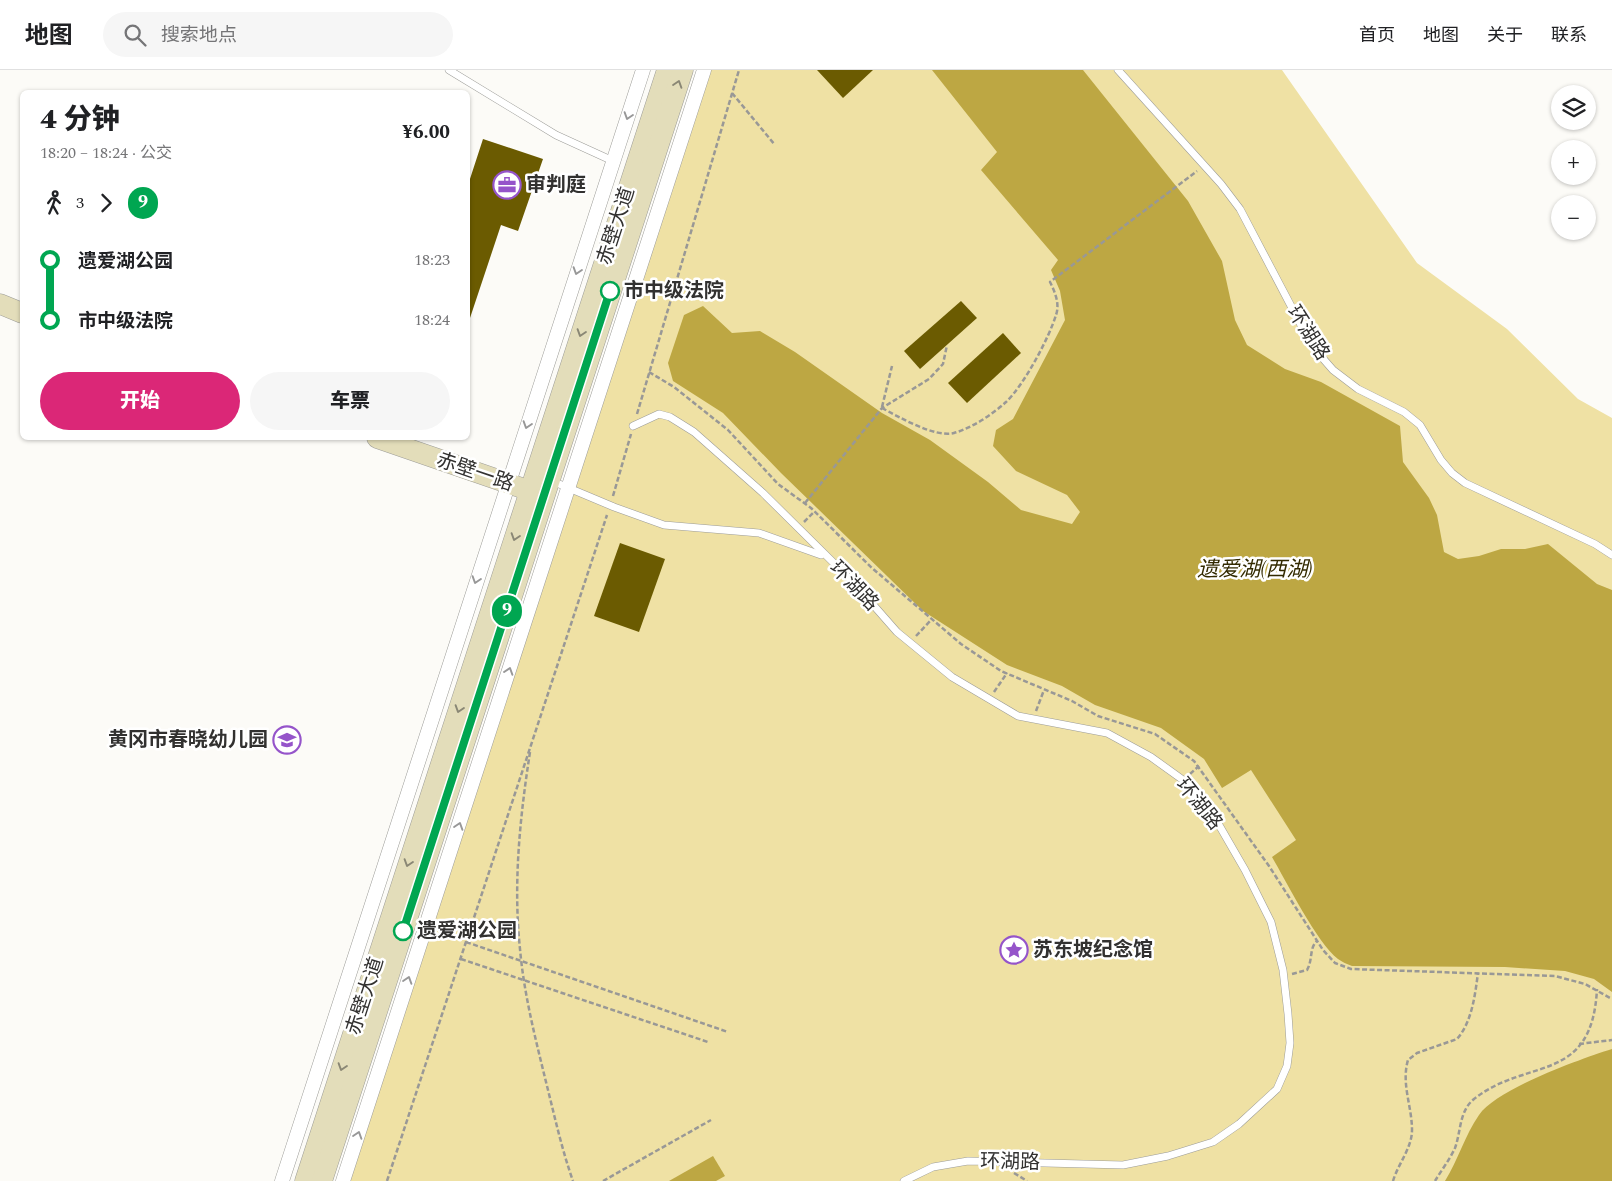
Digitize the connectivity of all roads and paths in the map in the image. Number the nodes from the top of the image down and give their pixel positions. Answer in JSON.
{"nodes":[{"id":1,"x":448,"y":70,"type":"edge"},
{"id":2,"x":643,"y":70,"type":"edge"},
{"id":3,"x":704,"y":70,"type":"edge"},
{"id":4,"x":739,"y":70,"type":"edge"},
{"id":5,"x":1118,"y":70,"type":"edge"},
{"id":6,"x":670,"y":71,"type":"edge"},
{"id":7,"x":732,"y":93,"type":"junction"},
{"id":8,"x":776,"y":145,"type":"dead end"},
{"id":9,"x":613,"y":161,"type":"junction"},
{"id":10,"x":1204,"y":166,"type":"junction"},
{"id":11,"x":0,"y":304,"type":"edge"},
{"id":12,"x":20,"y":312,"type":"edge"},
{"id":13,"x":947,"y":345,"type":"dead end"},
{"id":14,"x":892,"y":366,"type":"dead end"},
{"id":15,"x":882,"y":408,"type":"junction"},
{"id":16,"x":633,"y":426,"type":"junction"},
{"id":17,"x":383,"y":440,"type":"edge"},
{"id":18,"x":508,"y":483,"type":"junction"},
{"id":19,"x":568,"y":488,"type":"junction"},
{"id":20,"x":541,"y":489,"type":"junction"},
{"id":21,"x":805,"y":503,"type":"dead end"},
{"id":22,"x":610,"y":505,"type":"junction"},
{"id":23,"x":1612,"y":555,"type":"edge"},
{"id":24,"x":825,"y":556,"type":"junction"},
{"id":25,"x":931,"y":620,"type":"dead end"},
{"id":26,"x":910,"y":643,"type":"junction"},
{"id":27,"x":1007,"y":673,"type":"dead end"},
{"id":28,"x":1044,"y":690,"type":"dead end"},
{"id":29,"x":989,"y":700,"type":"junction"},
{"id":30,"x":1033,"y":720,"type":"junction"},
{"id":31,"x":531,"y":744,"type":"junction"},
{"id":32,"x":1317,"y":941,"type":"dead end"},
{"id":33,"x":466,"y":942,"type":"junction"},
{"id":34,"x":460,"y":959,"type":"junction"},
{"id":35,"x":522,"y":962,"type":"junction"},
{"id":36,"x":1478,"y":973,"type":"dead end"},
{"id":37,"x":1283,"y":977,"type":"junction"},
{"id":38,"x":524,"y":980,"type":"junction"},
{"id":39,"x":1597,"y":989,"type":"dead end"},
{"id":40,"x":728,"y":1032,"type":"dead end"},
{"id":41,"x":1612,"y":1040,"type":"edge"},
{"id":42,"x":708,"y":1042,"type":"dead end"},
{"id":43,"x":1579,"y":1044,"type":"junction"},
{"id":44,"x":711,"y":1120,"type":"dead end"},
{"id":45,"x":282,"y":1181,"type":"edge"},
{"id":46,"x":304,"y":1181,"type":"edge"},
{"id":47,"x":322,"y":1181,"type":"edge"},
{"id":48,"x":343,"y":1181,"type":"edge"},
{"id":49,"x":387,"y":1181,"type":"edge"},
{"id":50,"x":573,"y":1181,"type":"edge"},
{"id":51,"x":603,"y":1181,"type":"edge"},
{"id":52,"x":904,"y":1181,"type":"edge"},
{"id":53,"x":1393,"y":1181,"type":"edge"},
{"id":54,"x":1435,"y":1181,"type":"edge"}],
"edges":[{"from":1,"to":9,"type":"lane"},
{"from":2,"to":9,"type":"street","one_way":true},
{"from":3,"to":19,"type":"street"},
{"from":4,"to":7,"type":"path"},
{"from":5,"to":10,"type":"lane","name":"环湖路"},
{"from":6,"to":20,"type":"main road","name":"赤壁大道"},
{"from":7,"to":8,"type":"path"},
{"from":7,"to":16,"type":"path"},
{"from":9,"to":18,"type":"street","one_way":true},
{"from":10,"to":15,"type":"path"},
{"from":10,"to":23,"type":"lane","name":"环湖路"},
{"from":11,"to":12,"type":"main road"},
{"from":13,"to":15,"type":"path"},
{"from":14,"to":15,"type":"path"},
{"from":15,"to":21,"type":"path"},
{"from":16,"to":22,"type":"path"},
{"from":16,"to":24,"type":"lane","name":"环湖路"},
{"from":17,"to":18,"type":"main road","name":"赤壁一路"},
{"from":18,"to":20,"type":"main road","name":"赤壁一路"},
{"from":18,"to":45,"type":"street","one_way":true},
{"from":19,"to":20,"type":"lane"},
{"from":19,"to":22,"type":"lane"},
{"from":48,"to":19,"type":"street","one_way":true},
{"from":20,"to":46,"type":"main road","name":"赤壁大道","one_way":true},
{"from":20,"to":47,"type":"main road","name":"赤壁大道"},
{"from":22,"to":24,"type":"lane"},
{"from":22,"to":31,"type":"path"},
{"from":24,"to":26,"type":"lane","name":"环湖路"},
{"from":25,"to":26,"type":"path"},
{"from":26,"to":29,"type":"lane","name":"环湖路"},
{"from":27,"to":29,"type":"path"},
{"from":28,"to":30,"type":"path"},
{"from":29,"to":30,"type":"lane","name":"环湖路"},
{"from":30,"to":37,"type":"lane","name":"环湖路"},
{"from":31,"to":33,"type":"path"},
{"from":31,"to":35,"type":"path"},
{"from":32,"to":37,"type":"path"},
{"from":33,"to":34,"type":"path"},
{"from":33,"to":35,"type":"path"},
{"from":34,"to":38,"type":"path"},
{"from":34,"to":49,"type":"path"},
{"from":35,"to":38,"type":"path"},
{"from":35,"to":40,"type":"path"},
{"from":36,"to":53,"type":"path"},
{"from":37,"to":52,"type":"lane","name":"环湖路"},
{"from":38,"to":42,"type":"path"},
{"from":38,"to":50,"type":"path"},
{"from":39,"to":43,"type":"path"},
{"from":41,"to":43,"type":"path"},
{"from":43,"to":54,"type":"path"},
{"from":44,"to":51,"type":"path"}]}
